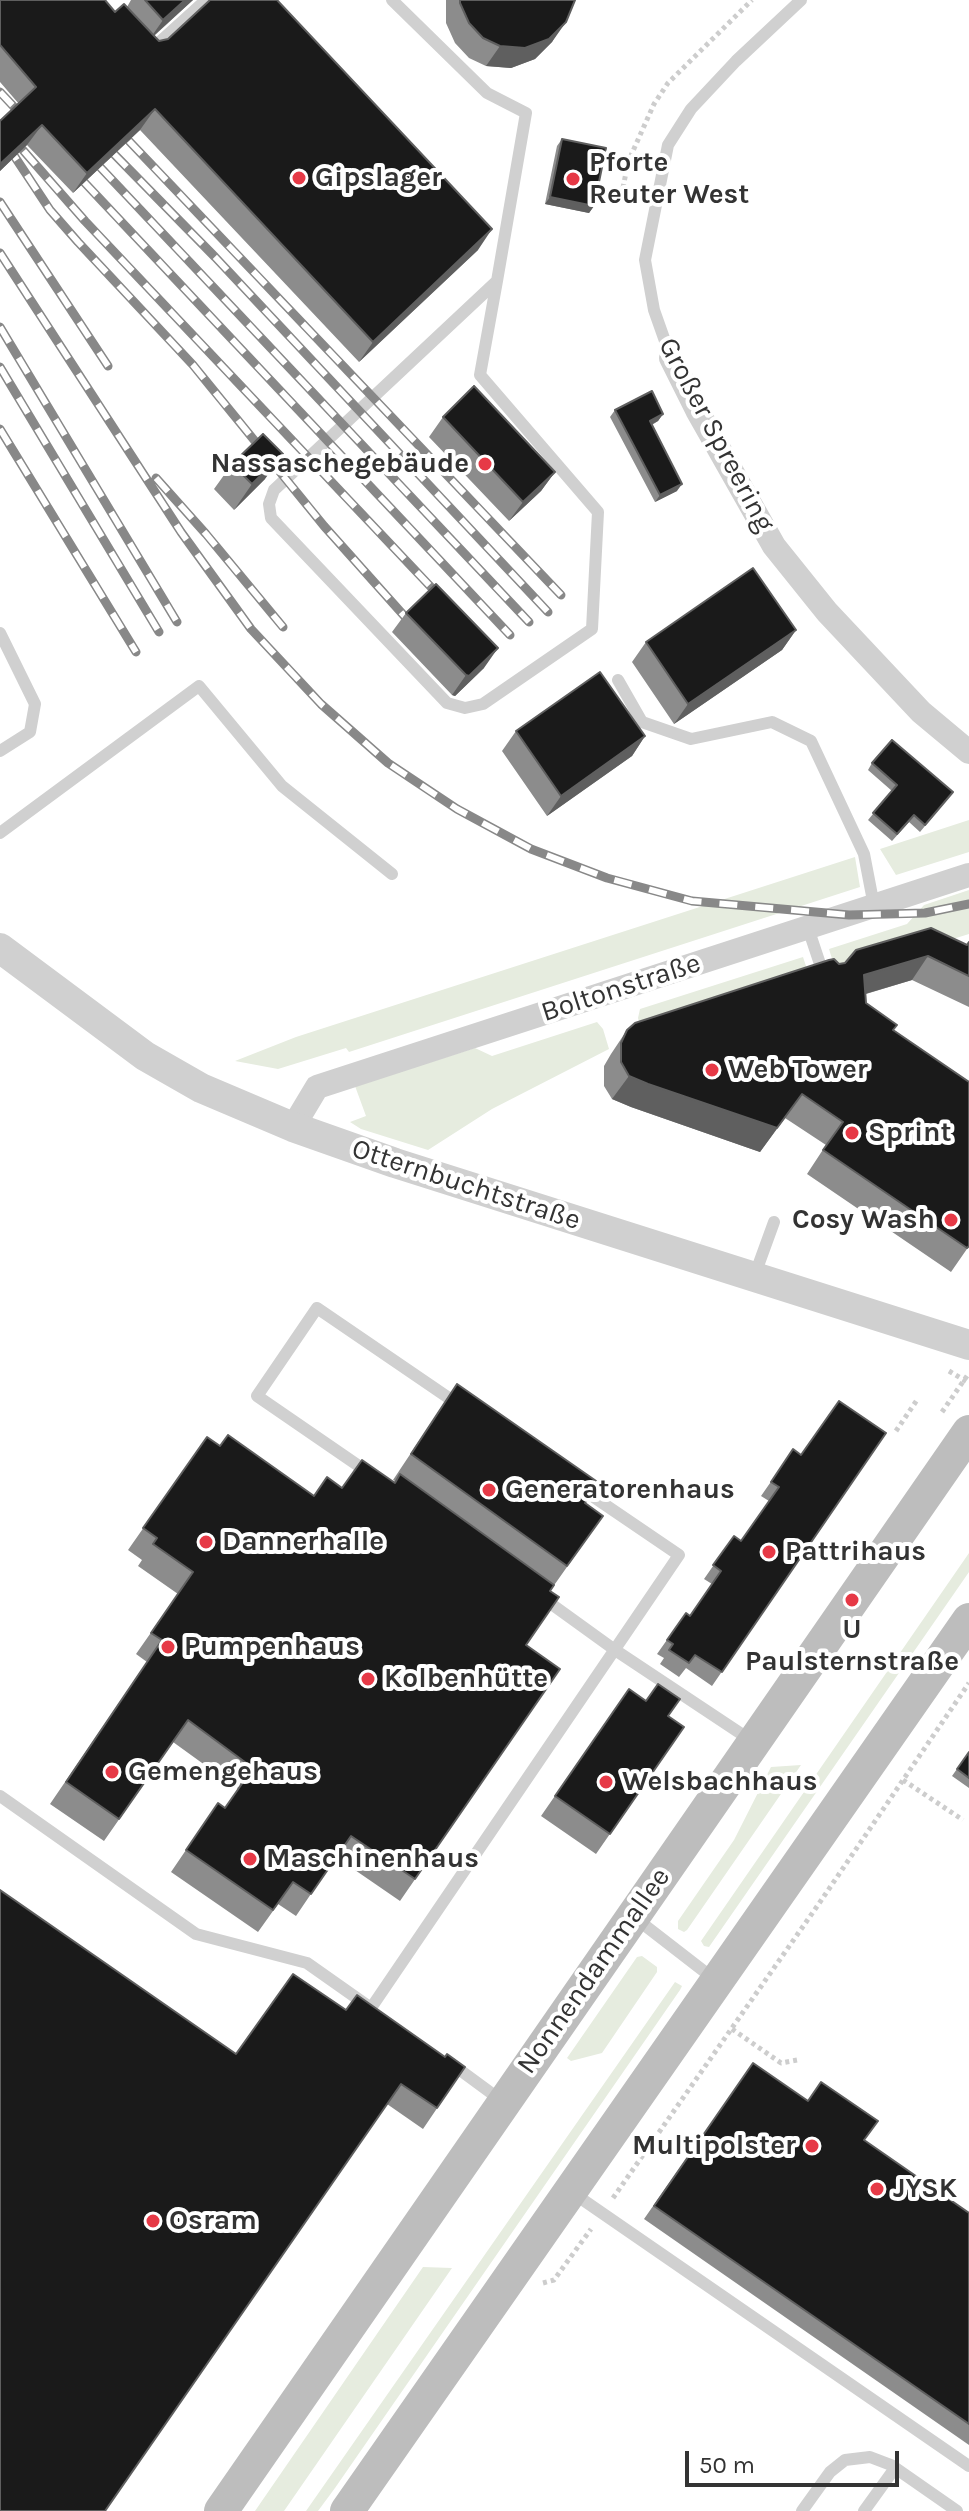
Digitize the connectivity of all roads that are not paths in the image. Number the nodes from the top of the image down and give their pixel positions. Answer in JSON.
{"nodes":[{"id":1,"x":206,"y":0,"type":"edge"},
{"id":2,"x":392,"y":0,"type":"edge"},
{"id":3,"x":801,"y":0,"type":"edge"},
{"id":4,"x":138,"y":43,"type":"edge"},
{"id":5,"x":497,"y":281,"type":"junction"},
{"id":6,"x":671,"y":358,"type":"joint"},
{"id":7,"x":0,"y":633,"type":"edge"},
{"id":8,"x":618,"y":680,"type":"dead end"},
{"id":9,"x":0,"y":751,"type":"edge"},
{"id":10,"x":969,"y":752,"type":"edge"},
{"id":11,"x":0,"y":833,"type":"edge"},
{"id":12,"x":392,"y":874,"type":"dead end"},
{"id":13,"x":969,"y":875,"type":"edge"},
{"id":14,"x":874,"y":906,"type":"junction"},
{"id":15,"x":808,"y":928,"type":"junction"},
{"id":16,"x":0,"y":948,"type":"edge"},
{"id":17,"x":825,"y":979,"type":"edge"},
{"id":18,"x":293,"y":1127,"type":"junction"},
{"id":19,"x":774,"y":1222,"type":"dead end"},
{"id":20,"x":754,"y":1277,"type":"junction"},
{"id":21,"x":969,"y":1345,"type":"edge"},
{"id":22,"x":472,"y":1414,"type":"edge"},
{"id":23,"x":964,"y":1447,"type":"edge"},
{"id":24,"x":563,"y":1476,"type":"edge"},
{"id":25,"x":380,"y":1481,"type":"edge"},
{"id":26,"x":529,"y":1588,"type":"edge"},
{"id":27,"x":969,"y":1620,"type":"edge"},
{"id":28,"x":615,"y":1650,"type":"junction"},
{"id":29,"x":753,"y":1742,"type":"junction"},
{"id":30,"x":0,"y":1796,"type":"edge"},
{"id":31,"x":632,"y":1916,"type":"junction"},
{"id":32,"x":717,"y":1981,"type":"junction"},
{"id":33,"x":371,"y":2008,"type":"junction"},
{"id":34,"x":384,"y":2017,"type":"edge"},
{"id":35,"x":436,"y":2053,"type":"edge"},
{"id":36,"x":504,"y":2102,"type":"junction"},
{"id":37,"x":571,"y":2191,"type":"junction"},
{"id":38,"x":969,"y":2466,"type":"edge"},
{"id":39,"x":895,"y":2468,"type":"junction"},
{"id":40,"x":221,"y":2511,"type":"edge"},
{"id":41,"x":347,"y":2511,"type":"edge"},
{"id":42,"x":802,"y":2511,"type":"edge"},
{"id":43,"x":864,"y":2511,"type":"edge"},
{"id":44,"x":957,"y":2511,"type":"edge"}],
"edges":[{"from":1,"to":4,"type":"lane"},
{"from":2,"to":5,"type":"lane"},
{"from":3,"to":6,"type":"lane","name":"Großer Spreering"},
{"from":5,"to":5,"type":"lane"},
{"from":6,"to":10,"type":"street","name":"Großer Spreering"},
{"from":7,"to":9,"type":"lane"},
{"from":8,"to":14,"type":"lane"},
{"from":11,"to":12,"type":"lane"},
{"from":13,"to":14,"type":"street","name":"Boltonstraße"},
{"from":14,"to":15,"type":"street","name":"Boltonstraße"},
{"from":15,"to":17,"type":"lane"},
{"from":15,"to":18,"type":"street","name":"Boltonstraße"},
{"from":16,"to":18,"type":"street","name":"Otternbuchtstraße"},
{"from":18,"to":20,"type":"street","name":"Otternbuchtstraße"},
{"from":19,"to":20,"type":"lane"},
{"from":20,"to":21,"type":"street","name":"Otternbuchtstraße"},
{"from":22,"to":25,"type":"lane"},
{"from":23,"to":29,"type":"main road","name":"Nonnendammallee"},
{"from":24,"to":28,"type":"lane"},
{"from":26,"to":28,"type":"lane"},
{"from":27,"to":32,"type":"main road"},
{"from":28,"to":29,"type":"lane"},
{"from":28,"to":33,"type":"lane"},
{"from":29,"to":31,"type":"main road","name":"Nonnendammallee"},
{"from":30,"to":33,"type":"lane"},
{"from":31,"to":32,"type":"lane"},
{"from":31,"to":36,"type":"main road","name":"Nonnendammallee"},
{"from":32,"to":37,"type":"main road"},
{"from":33,"to":34,"type":"lane"},
{"from":35,"to":36,"type":"lane"},
{"from":36,"to":40,"type":"main road","name":"Nonnendammallee"},
{"from":37,"to":38,"type":"lane"},
{"from":37,"to":41,"type":"main road"},
{"from":39,"to":42,"type":"lane"},
{"from":39,"to":43,"type":"lane"},
{"from":39,"to":44,"type":"lane"}]}
